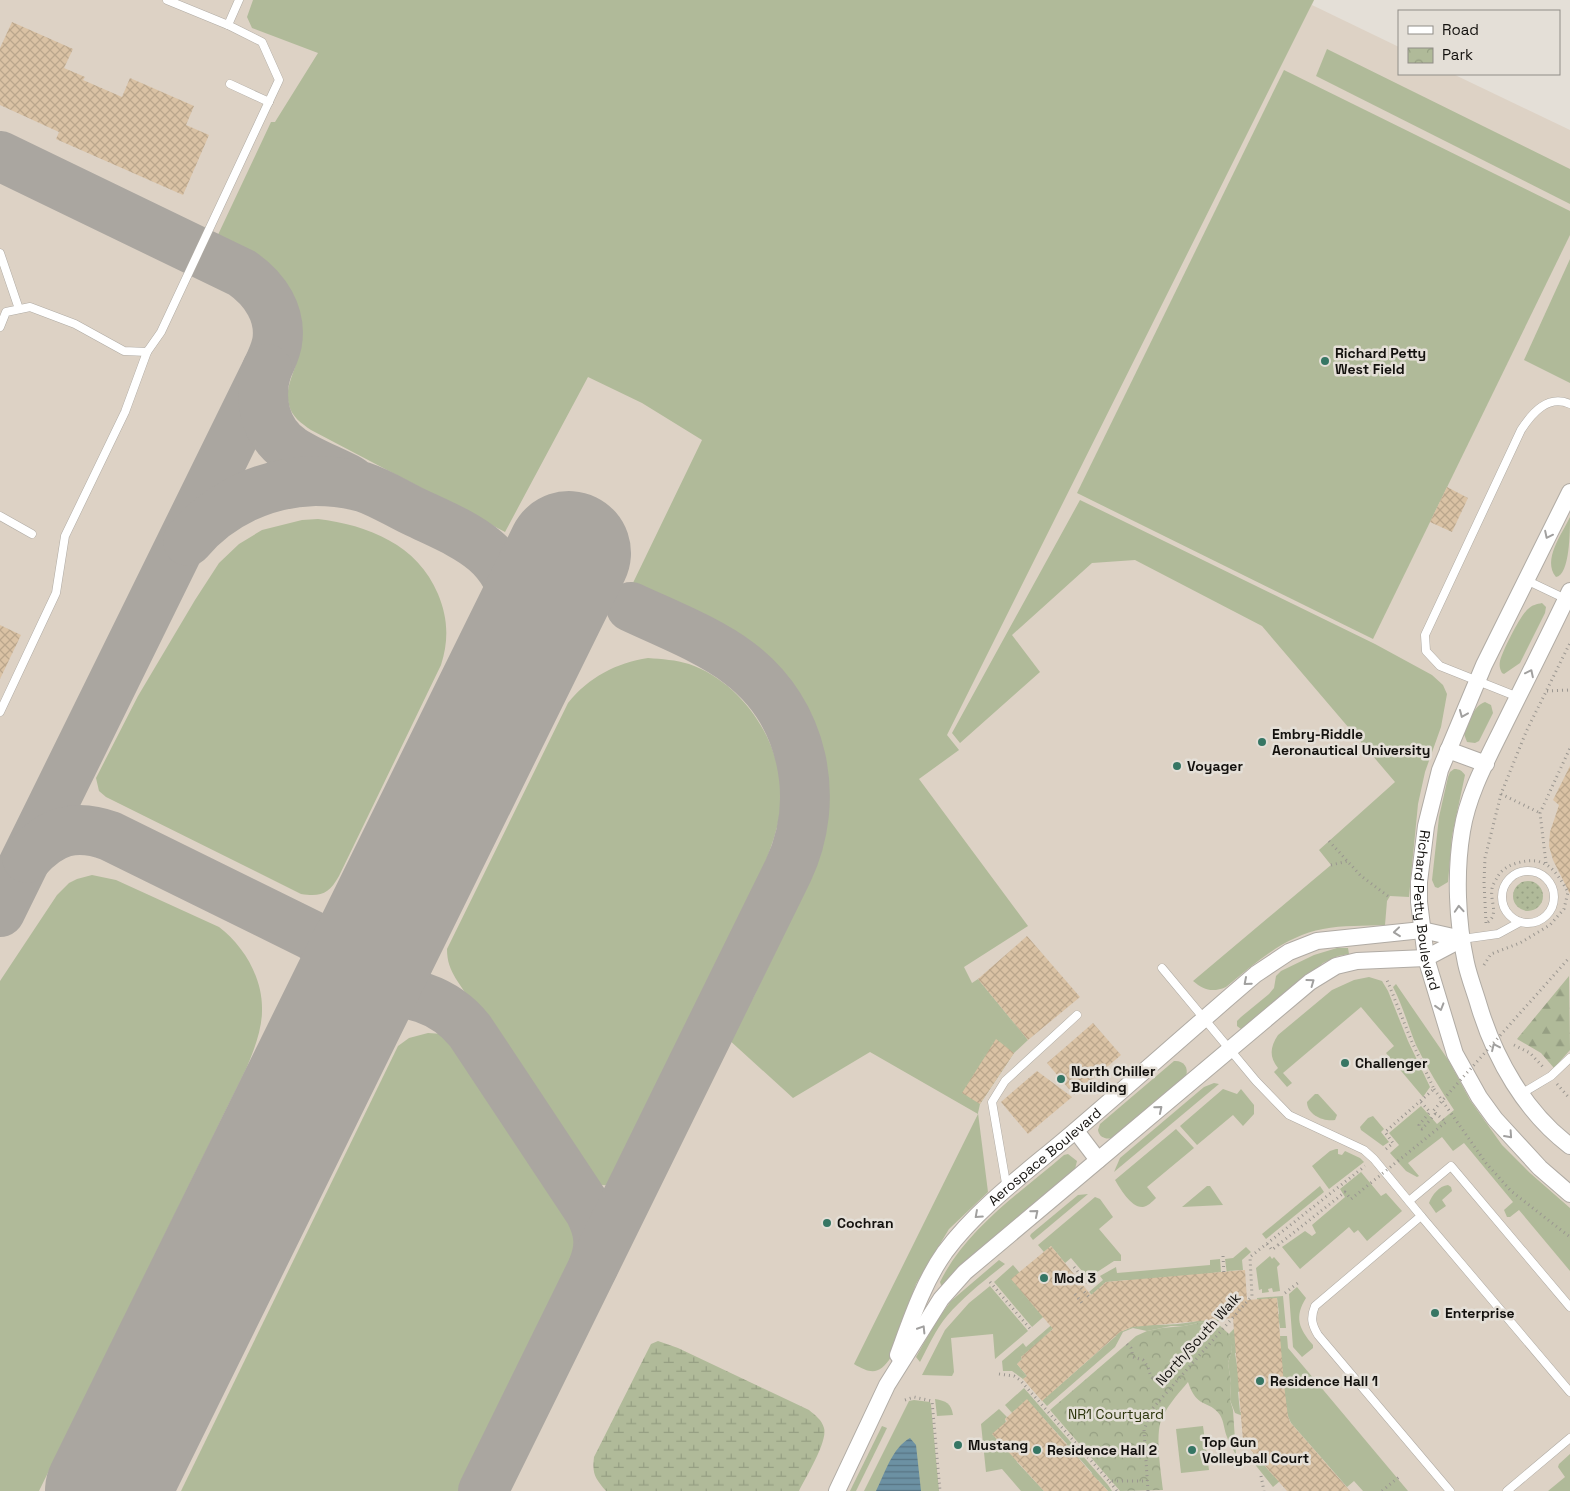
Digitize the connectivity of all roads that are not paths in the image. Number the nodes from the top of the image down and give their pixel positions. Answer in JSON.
{"nodes":[{"id":1,"x":168,"y":0,"type":"edge"},
{"id":2,"x":239,"y":0,"type":"edge"},
{"id":3,"x":182,"y":3,"type":"edge"},
{"id":4,"x":228,"y":25,"type":"junction"},
{"id":5,"x":230,"y":84,"type":"dead end"},
{"id":6,"x":268,"y":102,"type":"junction"},
{"id":7,"x":0,"y":253,"type":"edge"},
{"id":8,"x":20,"y":309,"type":"junction"},
{"id":9,"x":0,"y":327,"type":"edge"},
{"id":10,"x":147,"y":352,"type":"junction"},
{"id":11,"x":1570,"y":404,"type":"edge"},
{"id":12,"x":1570,"y":492,"type":"edge"},
{"id":13,"x":0,"y":516,"type":"edge"},
{"id":14,"x":32,"y":534,"type":"dead end"},
{"id":15,"x":1526,"y":580,"type":"junction"},
{"id":16,"x":1569,"y":597,"type":"edge"},
{"id":17,"x":1477,"y":682,"type":"junction"},
{"id":18,"x":1518,"y":697,"type":"junction"},
{"id":19,"x":0,"y":712,"type":"edge"},
{"id":20,"x":1448,"y":750,"type":"junction"},
{"id":21,"x":1486,"y":764,"type":"junction"},
{"id":22,"x":1520,"y":922,"type":"junction"},
{"id":23,"x":1422,"y":930,"type":"junction"},
{"id":24,"x":1462,"y":940,"type":"junction"},
{"id":25,"x":1426,"y":958,"type":"junction"},
{"id":26,"x":1162,"y":968,"type":"dead end"},
{"id":27,"x":1077,"y":1015,"type":"dead end"},
{"id":28,"x":1204,"y":1019,"type":"junction"},
{"id":29,"x":1230,"y":1050,"type":"junction"},
{"id":30,"x":1570,"y":1058,"type":"edge"},
{"id":31,"x":1521,"y":1094,"type":"junction"},
{"id":32,"x":1076,"y":1131,"type":"junction"},
{"id":33,"x":1570,"y":1146,"type":"edge"},
{"id":34,"x":1098,"y":1160,"type":"junction"},
{"id":35,"x":1007,"y":1189,"type":"junction"},
{"id":36,"x":1570,"y":1194,"type":"edge"},
{"id":37,"x":1409,"y":1202,"type":"junction"},
{"id":38,"x":1421,"y":1216,"type":"junction"},
{"id":39,"x":1570,"y":1307,"type":"edge"},
{"id":40,"x":888,"y":1385,"type":"junction"},
{"id":41,"x":1570,"y":1392,"type":"edge"},
{"id":42,"x":1570,"y":1438,"type":"edge"},
{"id":43,"x":836,"y":1491,"type":"edge"},
{"id":44,"x":1450,"y":1491,"type":"edge"},
{"id":45,"x":1507,"y":1491,"type":"edge"}],
"edges":[{"from":1,"to":3,"type":"lane"},
{"from":2,"to":4,"type":"lane"},
{"from":3,"to":4,"type":"lane"},
{"from":4,"to":6,"type":"lane"},
{"from":5,"to":6,"type":"lane"},
{"from":6,"to":10,"type":"lane"},
{"from":7,"to":8,"type":"lane"},
{"from":8,"to":9,"type":"lane"},
{"from":8,"to":10,"type":"lane"},
{"from":10,"to":19,"type":"lane"},
{"from":11,"to":17,"type":"lane"},
{"from":12,"to":15,"type":"street","name":"Richard Petty Boulevard","one_way":true},
{"from":13,"to":14,"type":"lane"},
{"from":15,"to":16,"type":"lane"},
{"from":15,"to":17,"type":"street","name":"Richard Petty Boulevard"},
{"from":18,"to":16,"type":"street","name":"Richard Petty Boulevard","one_way":true},
{"from":17,"to":18,"type":"lane"},
{"from":17,"to":20,"type":"street","name":"Richard Petty Boulevard","one_way":true},
{"from":18,"to":21,"type":"street","name":"Richard Petty Boulevard"},
{"from":20,"to":21,"type":"street"},
{"from":20,"to":23,"type":"street","name":"Richard Petty Boulevard"},
{"from":24,"to":21,"type":"street","name":"Richard Petty Boulevard","one_way":true},
{"from":22,"to":22,"type":"lane"},
{"from":22,"to":24,"type":"lane","name":"Aerospace Boulevard"},
{"from":23,"to":24,"type":"street","name":"Aerospace Boulevard"},
{"from":23,"to":25,"type":"street","name":"Richard Petty Boulevard"},
{"from":23,"to":28,"type":"street","name":"Aerospace Boulevard","one_way":true},
{"from":24,"to":25,"type":"street","name":"Aerospace Boulevard"},
{"from":31,"to":24,"type":"street","name":"Richard Petty Boulevard","one_way":true},
{"from":29,"to":25,"type":"street","name":"Aerospace Boulevard","one_way":true},
{"from":25,"to":36,"type":"street","name":"Richard Petty Boulevard","one_way":true},
{"from":26,"to":28,"type":"lane"},
{"from":27,"to":35,"type":"lane"},
{"from":28,"to":29,"type":"lane"},
{"from":28,"to":32,"type":"street","name":"Aerospace Boulevard"},
{"from":34,"to":29,"type":"street","name":"Aerospace Boulevard","one_way":true},
{"from":29,"to":37,"type":"lane"},
{"from":30,"to":31,"type":"lane"},
{"from":31,"to":33,"type":"street","name":"Richard Petty Boulevard"},
{"from":32,"to":34,"type":"street"},
{"from":32,"to":35,"type":"street","name":"Aerospace Boulevard"},
{"from":40,"to":34,"type":"street","name":"Aerospace Boulevard","one_way":true},
{"from":35,"to":40,"type":"street","name":"Aerospace Boulevard","one_way":true},
{"from":37,"to":38,"type":"lane"},
{"from":37,"to":39,"type":"lane"},
{"from":38,"to":41,"type":"lane"},
{"from":38,"to":44,"type":"lane"},
{"from":40,"to":43,"type":"street","name":"Aerospace Boulevard"},
{"from":42,"to":45,"type":"lane"}]}
